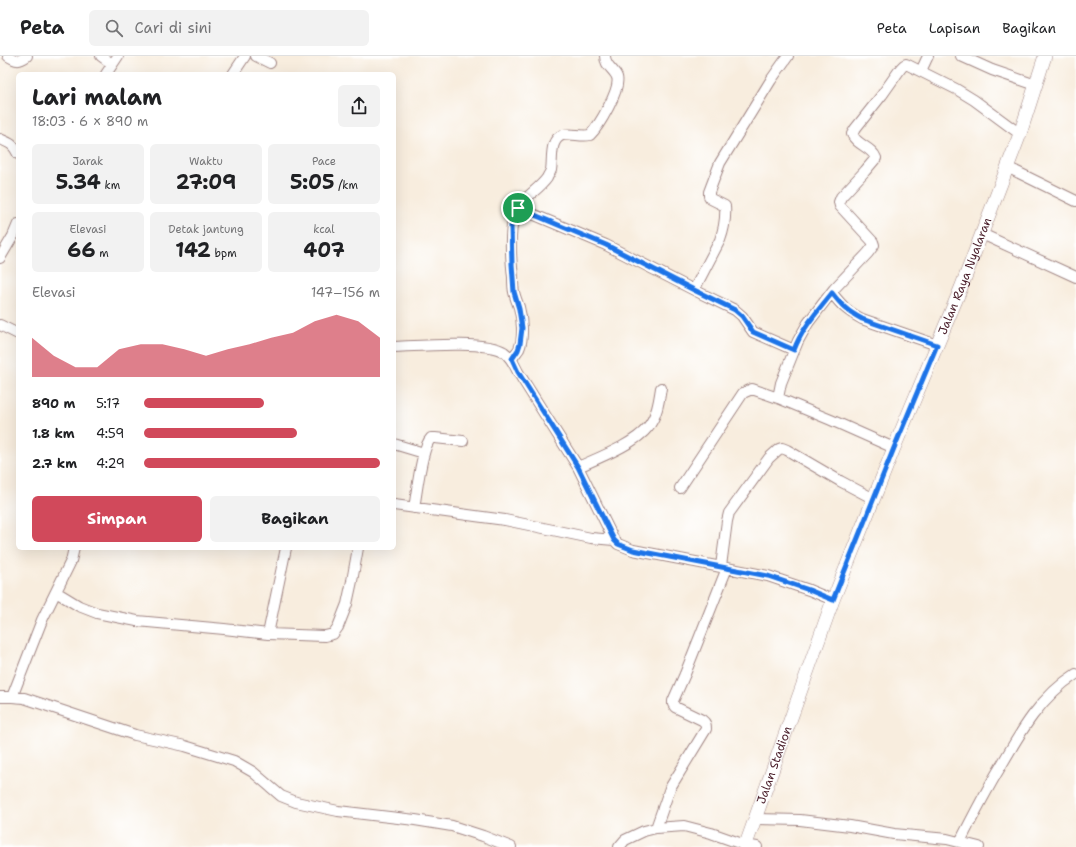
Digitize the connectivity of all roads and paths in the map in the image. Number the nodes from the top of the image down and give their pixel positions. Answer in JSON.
{"nodes":[{"id":1,"x":8,"y":56,"type":"edge"},
{"id":2,"x":27,"y":56,"type":"edge"},
{"id":3,"x":102,"y":56,"type":"edge"},
{"id":4,"x":245,"y":56,"type":"edge"},
{"id":5,"x":256,"y":56,"type":"edge"},
{"id":6,"x":605,"y":56,"type":"edge"},
{"id":7,"x":788,"y":56,"type":"edge"},
{"id":8,"x":928,"y":56,"type":"edge"},
{"id":9,"x":961,"y":56,"type":"edge"},
{"id":10,"x":1045,"y":56,"type":"edge"},
{"id":11,"x":115,"y":60,"type":"edge"},
{"id":12,"x":270,"y":63,"type":"dead end"},
{"id":13,"x":921,"y":71,"type":"junction"},
{"id":14,"x":107,"y":72,"type":"edge"},
{"id":15,"x":234,"y":72,"type":"edge"},
{"id":16,"x":1036,"y":85,"type":"junction"},
{"id":17,"x":1020,"y":134,"type":"junction"},
{"id":18,"x":0,"y":139,"type":"edge"},
{"id":19,"x":16,"y":150,"type":"edge"},
{"id":20,"x":1007,"y":167,"type":"junction"},
{"id":21,"x":1076,"y":201,"type":"edge"},
{"id":22,"x":518,"y":208,"type":"junction"},
{"id":23,"x":16,"y":229,"type":"edge"},
{"id":24,"x":982,"y":234,"type":"junction"},
{"id":25,"x":0,"y":258,"type":"edge"},
{"id":26,"x":1076,"y":277,"type":"edge"},
{"id":27,"x":694,"y":290,"type":"junction"},
{"id":28,"x":832,"y":293,"type":"junction"},
{"id":29,"x":0,"y":324,"type":"edge"},
{"id":30,"x":16,"y":333,"type":"edge"},
{"id":31,"x":937,"y":345,"type":"junction"},
{"id":32,"x":396,"y":347,"type":"edge"},
{"id":33,"x":794,"y":350,"type":"junction"},
{"id":34,"x":512,"y":359,"type":"junction"},
{"id":35,"x":661,"y":388,"type":"dead end"},
{"id":36,"x":778,"y":398,"type":"junction"},
{"id":37,"x":463,"y":441,"type":"dead end"},
{"id":38,"x":396,"y":445,"type":"edge"},
{"id":39,"x":894,"y":448,"type":"junction"},
{"id":40,"x":424,"y":453,"type":"junction"},
{"id":41,"x":578,"y":467,"type":"junction"},
{"id":42,"x":680,"y":488,"type":"dead end"},
{"id":43,"x":874,"y":500,"type":"junction"},
{"id":44,"x":396,"y":505,"type":"edge"},
{"id":45,"x":414,"y":508,"type":"junction"},
{"id":46,"x":614,"y":540,"type":"junction"},
{"id":47,"x":74,"y":550,"type":"edge"},
{"id":48,"x":286,"y":550,"type":"edge"},
{"id":49,"x":358,"y":550,"type":"edge"},
{"id":50,"x":724,"y":567,"type":"junction"},
{"id":51,"x":56,"y":592,"type":"junction"},
{"id":52,"x":833,"y":600,"type":"junction"},
{"id":53,"x":268,"y":634,"type":"junction"},
{"id":54,"x":1076,"y":674,"type":"edge"},
{"id":55,"x":805,"y":677,"type":"joint"},
{"id":56,"x":0,"y":697,"type":"edge"},
{"id":57,"x":12,"y":697,"type":"junction"},
{"id":58,"x":754,"y":819,"type":"junction"},
{"id":59,"x":656,"y":828,"type":"junction"},
{"id":60,"x":960,"y":842,"type":"junction"},
{"id":61,"x":749,"y":846,"type":"edge"},
{"id":62,"x":511,"y":847,"type":"edge"},
{"id":63,"x":618,"y":847,"type":"edge"},
{"id":64,"x":979,"y":847,"type":"edge"}],
"edges":[{"from":1,"to":2,"type":"street"},
{"from":3,"to":11,"type":"street"},
{"from":4,"to":15,"type":"street"},
{"from":5,"to":12,"type":"street"},
{"from":6,"to":22,"type":"street"},
{"from":7,"to":27,"type":"street"},
{"from":8,"to":13,"type":"street"},
{"from":9,"to":16,"type":"street"},
{"from":10,"to":16,"type":"main road","name":"Jalan Raya Nyalaran"},
{"from":11,"to":14,"type":"street"},
{"from":13,"to":17,"type":"street"},
{"from":13,"to":28,"type":"street"},
{"from":16,"to":17,"type":"main road","name":"Jalan Raya Nyalaran"},
{"from":17,"to":20,"type":"main road","name":"Jalan Raya Nyalaran"},
{"from":18,"to":19,"type":"street"},
{"from":20,"to":21,"type":"street"},
{"from":20,"to":24,"type":"main road","name":"Jalan Raya Nyalaran"},
{"from":22,"to":27,"type":"street"},
{"from":22,"to":34,"type":"street"},
{"from":23,"to":25,"type":"street"},
{"from":24,"to":26,"type":"street"},
{"from":24,"to":31,"type":"main road","name":"Jalan Raya Nyalaran"},
{"from":27,"to":33,"type":"street"},
{"from":28,"to":31,"type":"street"},
{"from":28,"to":33,"type":"street"},
{"from":29,"to":30,"type":"street"},
{"from":31,"to":39,"type":"main road","name":"Jalan Raya Nyalaran"},
{"from":32,"to":34,"type":"street"},
{"from":33,"to":36,"type":"street"},
{"from":34,"to":41,"type":"street"},
{"from":35,"to":41,"type":"street"},
{"from":36,"to":39,"type":"street"},
{"from":36,"to":42,"type":"street"},
{"from":37,"to":40,"type":"street"},
{"from":38,"to":40,"type":"street"},
{"from":39,"to":43,"type":"main road","name":"Jalan Raya Nyalaran"},
{"from":40,"to":45,"type":"street"},
{"from":41,"to":46,"type":"street"},
{"from":43,"to":50,"type":"street"},
{"from":43,"to":52,"type":"main road","name":"Jalan Raya Nyalaran"},
{"from":44,"to":45,"type":"street"},
{"from":45,"to":46,"type":"street"},
{"from":46,"to":50,"type":"street"},
{"from":47,"to":51,"type":"street"},
{"from":48,"to":53,"type":"street"},
{"from":49,"to":53,"type":"street"},
{"from":50,"to":52,"type":"street"},
{"from":50,"to":59,"type":"street"},
{"from":51,"to":53,"type":"street"},
{"from":51,"to":57,"type":"street"},
{"from":52,"to":55,"type":"main road","name":"Jalan Raya Nyalaran"},
{"from":54,"to":60,"type":"street"},
{"from":55,"to":58,"type":"main road","name":"Jalan Stadion"},
{"from":56,"to":57,"type":"street"},
{"from":57,"to":62,"type":"street"},
{"from":58,"to":60,"type":"street"},
{"from":58,"to":61,"type":"main road","name":"Jalan Stadion"},
{"from":59,"to":61,"type":"street"},
{"from":59,"to":63,"type":"street"},
{"from":60,"to":64,"type":"street"}]}
